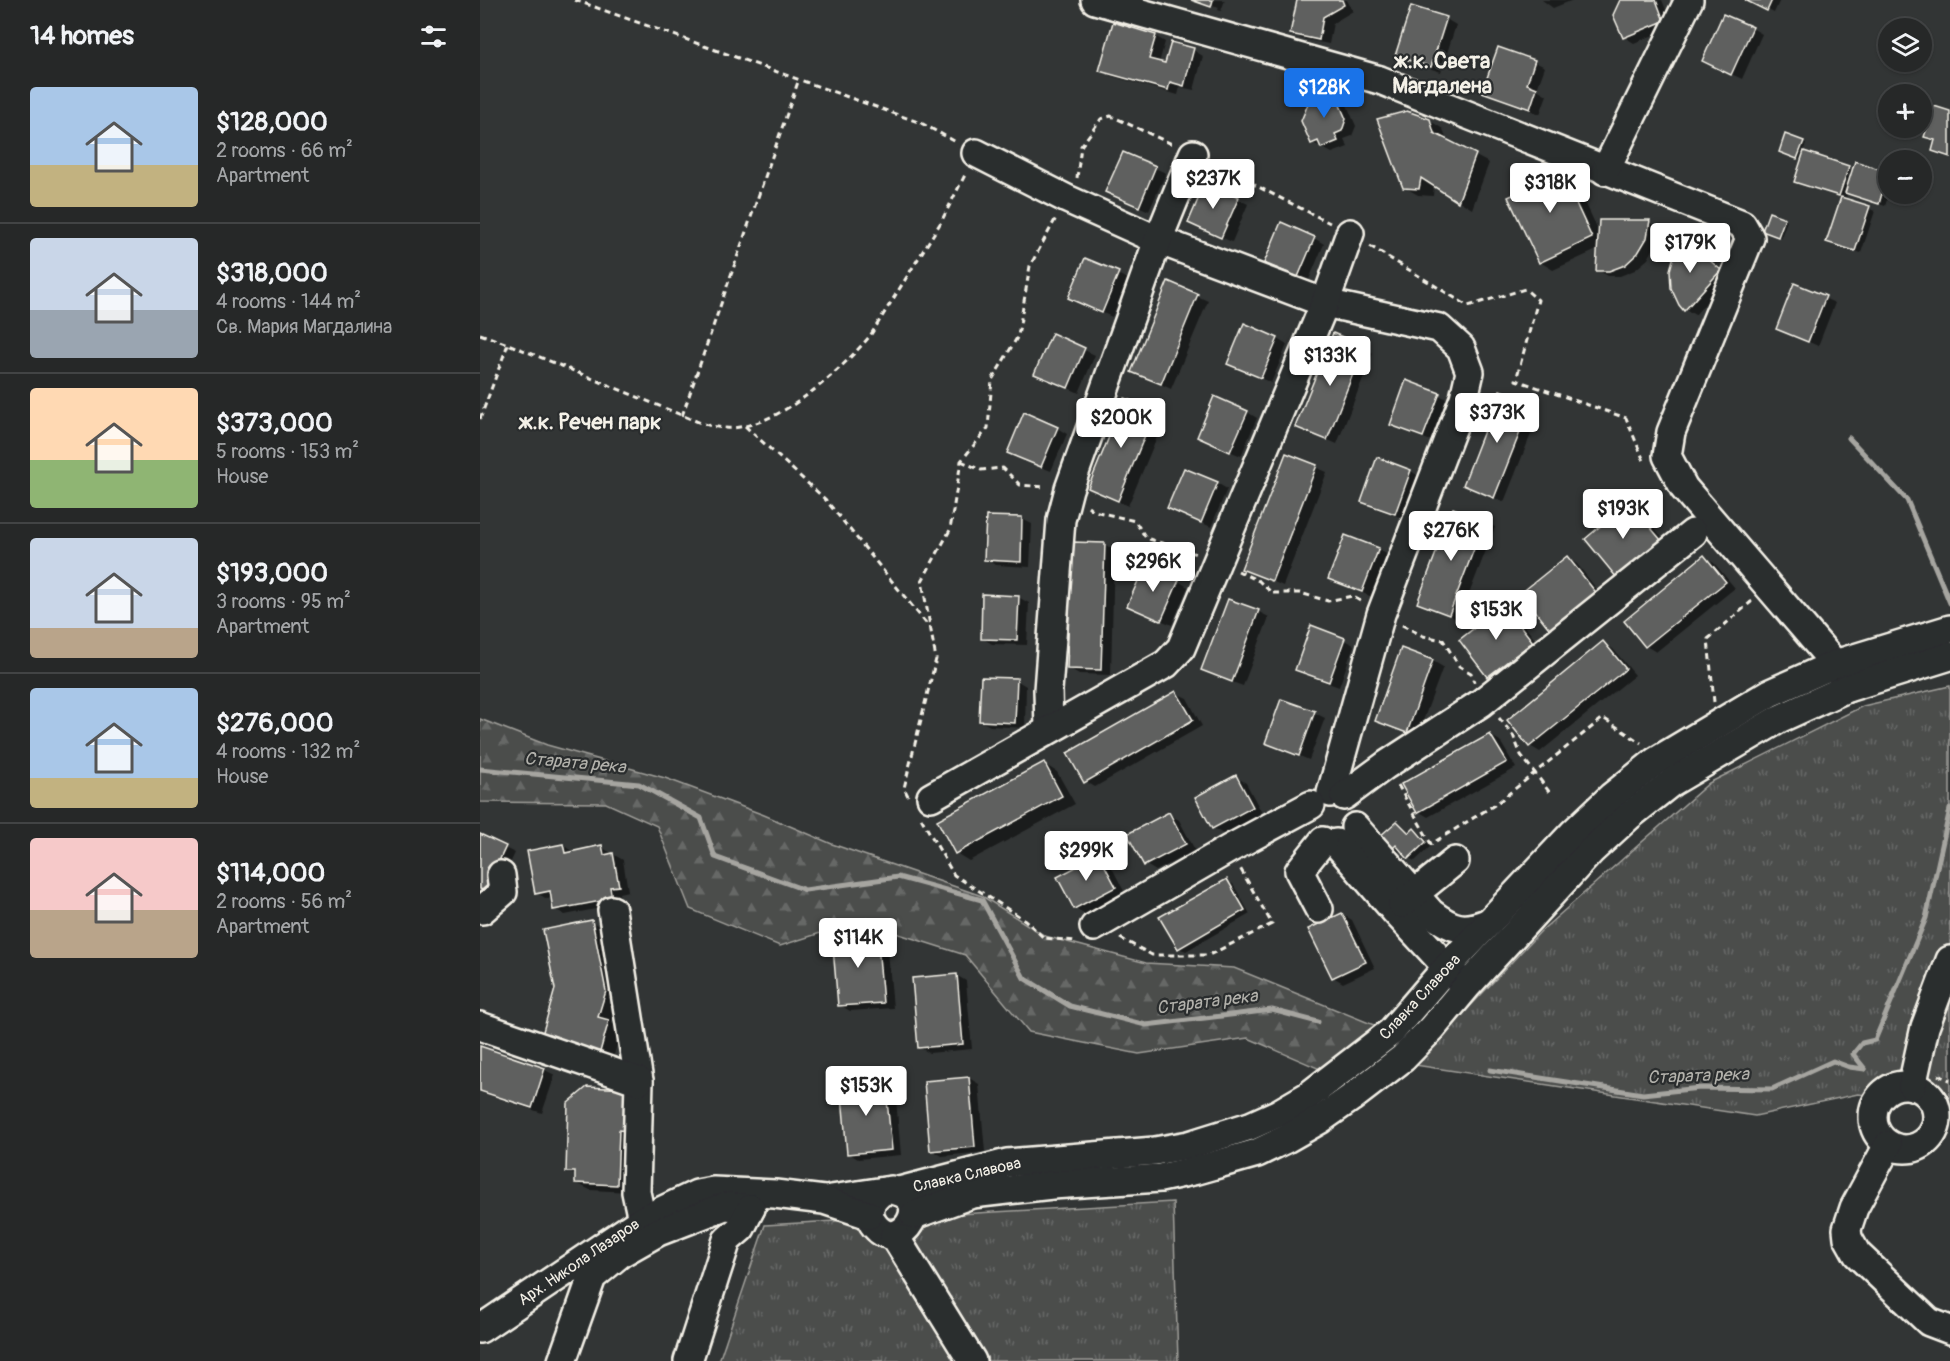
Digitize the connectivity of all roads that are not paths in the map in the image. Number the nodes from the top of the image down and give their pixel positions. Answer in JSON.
{"nodes":[{"id":1,"x":1095,"y":0,"type":"edge"},
{"id":2,"x":1689,"y":0,"type":"edge"},
{"id":3,"x":976,"y":153,"type":"road end"},
{"id":4,"x":1193,"y":154,"type":"road end"},
{"id":5,"x":1605,"y":171,"type":"junction"},
{"id":6,"x":1350,"y":234,"type":"road end"},
{"id":7,"x":1158,"y":240,"type":"junction"},
{"id":8,"x":1324,"y":303,"type":"junction"},
{"id":9,"x":1694,"y":533,"type":"dead end"},
{"id":10,"x":1950,"y":629,"type":"edge"},
{"id":11,"x":1950,"y":656,"type":"edge"},
{"id":12,"x":1841,"y":676,"type":"junction"},
{"id":13,"x":1049,"y":729,"type":"junction"},
{"id":14,"x":920,"y":804,"type":"road end"},
{"id":15,"x":1330,"y":819,"type":"junction"},
{"id":16,"x":1455,"y":861,"type":"dead end"},
{"id":17,"x":501,"y":875,"type":"dead end"},
{"id":18,"x":1405,"y":902,"type":"junction"},
{"id":19,"x":1319,"y":909,"type":"dead end"},
{"id":20,"x":612,"y":910,"type":"dead end"},
{"id":21,"x":480,"y":911,"type":"edge"},
{"id":22,"x":1489,"y":922,"type":"junction"},
{"id":23,"x":1097,"y":935,"type":"road end"},
{"id":24,"x":1950,"y":960,"type":"edge"},
{"id":25,"x":1446,"y":968,"type":"junction"},
{"id":26,"x":1467,"y":986,"type":"junction"},
{"id":27,"x":480,"y":1026,"type":"edge"},
{"id":28,"x":639,"y":1081,"type":"junction"},
{"id":29,"x":1912,"y":1086,"type":"junction"},
{"id":30,"x":1943,"y":1126,"type":"edge"},
{"id":31,"x":1888,"y":1145,"type":"junction"},
{"id":32,"x":891,"y":1191,"type":"junction"},
{"id":33,"x":741,"y":1200,"type":"junction"},
{"id":34,"x":824,"y":1200,"type":"junction"},
{"id":35,"x":683,"y":1212,"type":"junction"},
{"id":36,"x":869,"y":1215,"type":"junction"},
{"id":37,"x":914,"y":1215,"type":"junction"},
{"id":38,"x":642,"y":1220,"type":"junction"},
{"id":39,"x":894,"y":1234,"type":"junction"},
{"id":40,"x":480,"y":1329,"type":"edge"},
{"id":41,"x":1950,"y":1330,"type":"edge"},
{"id":42,"x":562,"y":1361,"type":"edge"},
{"id":43,"x":688,"y":1361,"type":"edge"},
{"id":44,"x":972,"y":1361,"type":"edge"}],
"edges":[{"from":1,"to":5,"type":"street"},
{"from":2,"to":5,"type":"street"},
{"from":3,"to":7,"type":"street"},
{"from":4,"to":7,"type":"street"},
{"from":5,"to":12,"type":"street"},
{"from":6,"to":8,"type":"street"},
{"from":7,"to":8,"type":"street"},
{"from":7,"to":13,"type":"street"},
{"from":8,"to":13,"type":"street"},
{"from":8,"to":15,"type":"street"},
{"from":9,"to":15,"type":"street"},
{"from":10,"to":12,"type":"street","name":"Славка Славова"},
{"from":11,"to":12,"type":"street","name":"Славка Славова"},
{"from":12,"to":22,"type":"street","name":"Славка Славова"},
{"from":12,"to":26,"type":"street","name":"Славка Славова"},
{"from":13,"to":14,"type":"street"},
{"from":15,"to":18,"type":"street"},
{"from":15,"to":19,"type":"street"},
{"from":15,"to":23,"type":"street"},
{"from":16,"to":18,"type":"street"},
{"from":17,"to":21,"type":"street"},
{"from":18,"to":22,"type":"street"},
{"from":18,"to":25,"type":"street"},
{"from":20,"to":28,"type":"street"},
{"from":22,"to":25,"type":"street","name":"Славка Славова"},
{"from":24,"to":29,"type":"street"},
{"from":25,"to":26,"type":"street"},
{"from":25,"to":32,"type":"street","name":"Славка Славова"},
{"from":26,"to":37,"type":"street","name":"Славка Славова"},
{"from":27,"to":28,"type":"street"},
{"from":28,"to":38,"type":"street"},
{"from":29,"to":30,"type":"street"},
{"from":29,"to":31,"type":"street"},
{"from":30,"to":31,"type":"street"},
{"from":31,"to":41,"type":"street"},
{"from":32,"to":34,"type":"street","name":"Арх. Никола Лазаров"},
{"from":32,"to":36,"type":"street"},
{"from":32,"to":37,"type":"street"},
{"from":33,"to":34,"type":"street","name":"Арх. Никола Лазаров"},
{"from":33,"to":35,"type":"street","name":"Арх. Никола Лазаров"},
{"from":33,"to":43,"type":"street"},
{"from":34,"to":36,"type":"street","name":"Арх. Никола Лазаров"},
{"from":35,"to":38,"type":"street","name":"Арх. Никола Лазаров"},
{"from":35,"to":42,"type":"street"},
{"from":36,"to":39,"type":"street"},
{"from":37,"to":39,"type":"street"},
{"from":38,"to":40,"type":"street","name":"Арх. Никола Лазаров"},
{"from":39,"to":44,"type":"street"}]}
